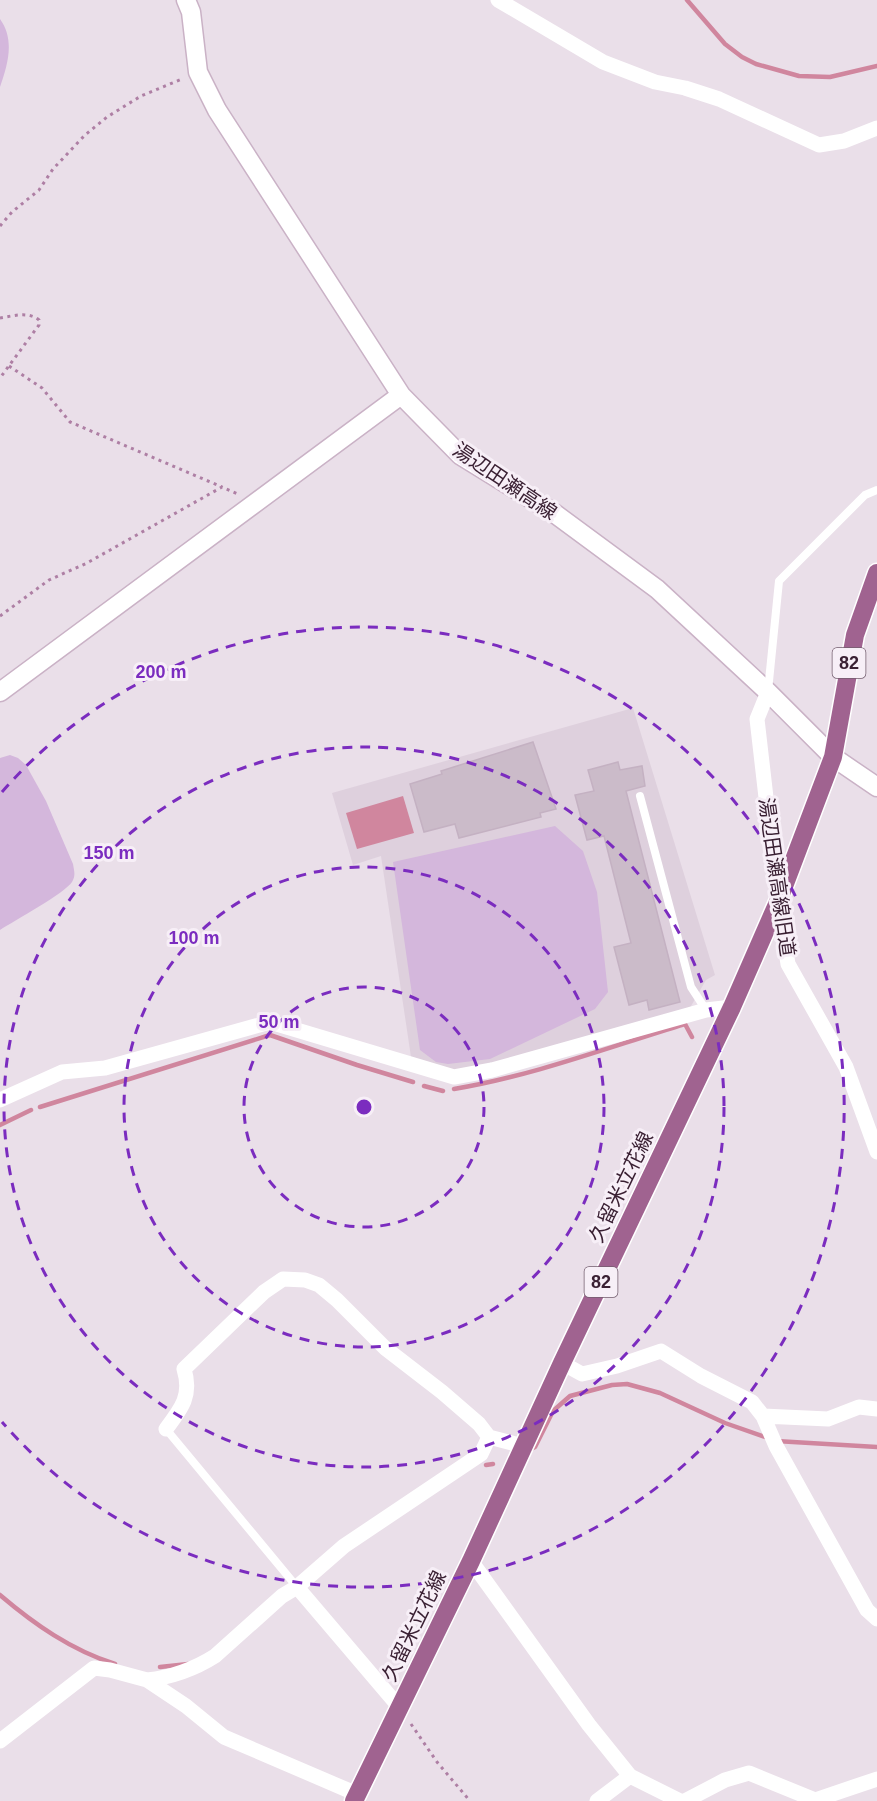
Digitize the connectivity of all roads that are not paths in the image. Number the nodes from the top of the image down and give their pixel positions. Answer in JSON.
{"nodes":[{"id":1,"x":186,"y":0,"type":"edge"},
{"id":2,"x":498,"y":0,"type":"edge"},
{"id":3,"x":877,"y":128,"type":"edge"},
{"id":4,"x":401,"y":396,"type":"junction"},
{"id":5,"x":877,"y":490,"type":"edge"},
{"id":6,"x":877,"y":573,"type":"edge"},
{"id":7,"x":0,"y":692,"type":"edge"},
{"id":8,"x":768,"y":692,"type":"junction"},
{"id":9,"x":833,"y":757,"type":"junction"},
{"id":10,"x":877,"y":787,"type":"edge"},
{"id":11,"x":640,"y":795,"type":"dead end"},
{"id":12,"x":778,"y":902,"type":"junction"},
{"id":13,"x":732,"y":1007,"type":"junction"},
{"id":14,"x":706,"y":1010,"type":"junction"},
{"id":15,"x":0,"y":1100,"type":"edge"},
{"id":16,"x":877,"y":1152,"type":"edge"},
{"id":17,"x":562,"y":1363,"type":"junction"},
{"id":18,"x":877,"y":1409,"type":"edge"},
{"id":19,"x":763,"y":1416,"type":"junction"},
{"id":20,"x":166,"y":1429,"type":"joint"},
{"id":21,"x":489,"y":1437,"type":"junction"},
{"id":22,"x":523,"y":1446,"type":"junction"},
{"id":23,"x":471,"y":1561,"type":"junction"},
{"id":24,"x":297,"y":1587,"type":"junction"},
{"id":25,"x":877,"y":1619,"type":"edge"},
{"id":26,"x":147,"y":1680,"type":"junction"},
{"id":27,"x":400,"y":1708,"type":"junction"},
{"id":28,"x":1,"y":1740,"type":"edge"},
{"id":29,"x":630,"y":1776,"type":"junction"},
{"id":30,"x":877,"y":1779,"type":"edge"},
{"id":31,"x":356,"y":1798,"type":"edge"},
{"id":32,"x":597,"y":1801,"type":"edge"},
{"id":33,"x":680,"y":1801,"type":"edge"},
{"id":34,"x":685,"y":1801,"type":"edge"}],
"edges":[{"from":1,"to":4,"type":"main road","name":"湯辺田瀬高線"},
{"from":2,"to":3,"type":"street"},
{"from":4,"to":7,"type":"main road"},
{"from":4,"to":8,"type":"main road","name":"湯辺田瀬高線"},
{"from":5,"to":8,"type":"lane"},
{"from":6,"to":9,"type":"main road","name":"久留米立花線","number":"82"},
{"from":8,"to":9,"type":"main road","name":"湯辺田瀬高線"},
{"from":8,"to":12,"type":"street","name":"湯辺田瀬高線旧道"},
{"from":9,"to":10,"type":"main road","name":"湯辺田瀬高線"},
{"from":9,"to":12,"type":"main road","name":"久留米立花線","number":"82"},
{"from":11,"to":14,"type":"lane"},
{"from":12,"to":13,"type":"main road","name":"久留米立花線","number":"82"},
{"from":12,"to":16,"type":"street","name":"湯辺田瀬高線旧道"},
{"from":13,"to":14,"type":"street"},
{"from":13,"to":17,"type":"main road","name":"久留米立花線","number":"82"},
{"from":14,"to":15,"type":"street"},
{"from":17,"to":19,"type":"street"},
{"from":17,"to":22,"type":"main road","name":"久留米立花線","number":"82"},
{"from":18,"to":19,"type":"street"},
{"from":19,"to":25,"type":"street"},
{"from":20,"to":21,"type":"street"},
{"from":20,"to":24,"type":"lane"},
{"from":21,"to":22,"type":"street"},
{"from":21,"to":24,"type":"street"},
{"from":22,"to":23,"type":"main road","name":"久留米立花線","number":"82"},
{"from":23,"to":27,"type":"main road","name":"久留米立花線","number":"82"},
{"from":23,"to":29,"type":"street"},
{"from":24,"to":26,"type":"street"},
{"from":24,"to":27,"type":"street"},
{"from":26,"to":28,"type":"street"},
{"from":26,"to":31,"type":"street"},
{"from":27,"to":31,"type":"main road","name":"久留米立花線","number":"82"},
{"from":29,"to":32,"type":"street"},
{"from":29,"to":33,"type":"street"},
{"from":30,"to":34,"type":"street"}]}
